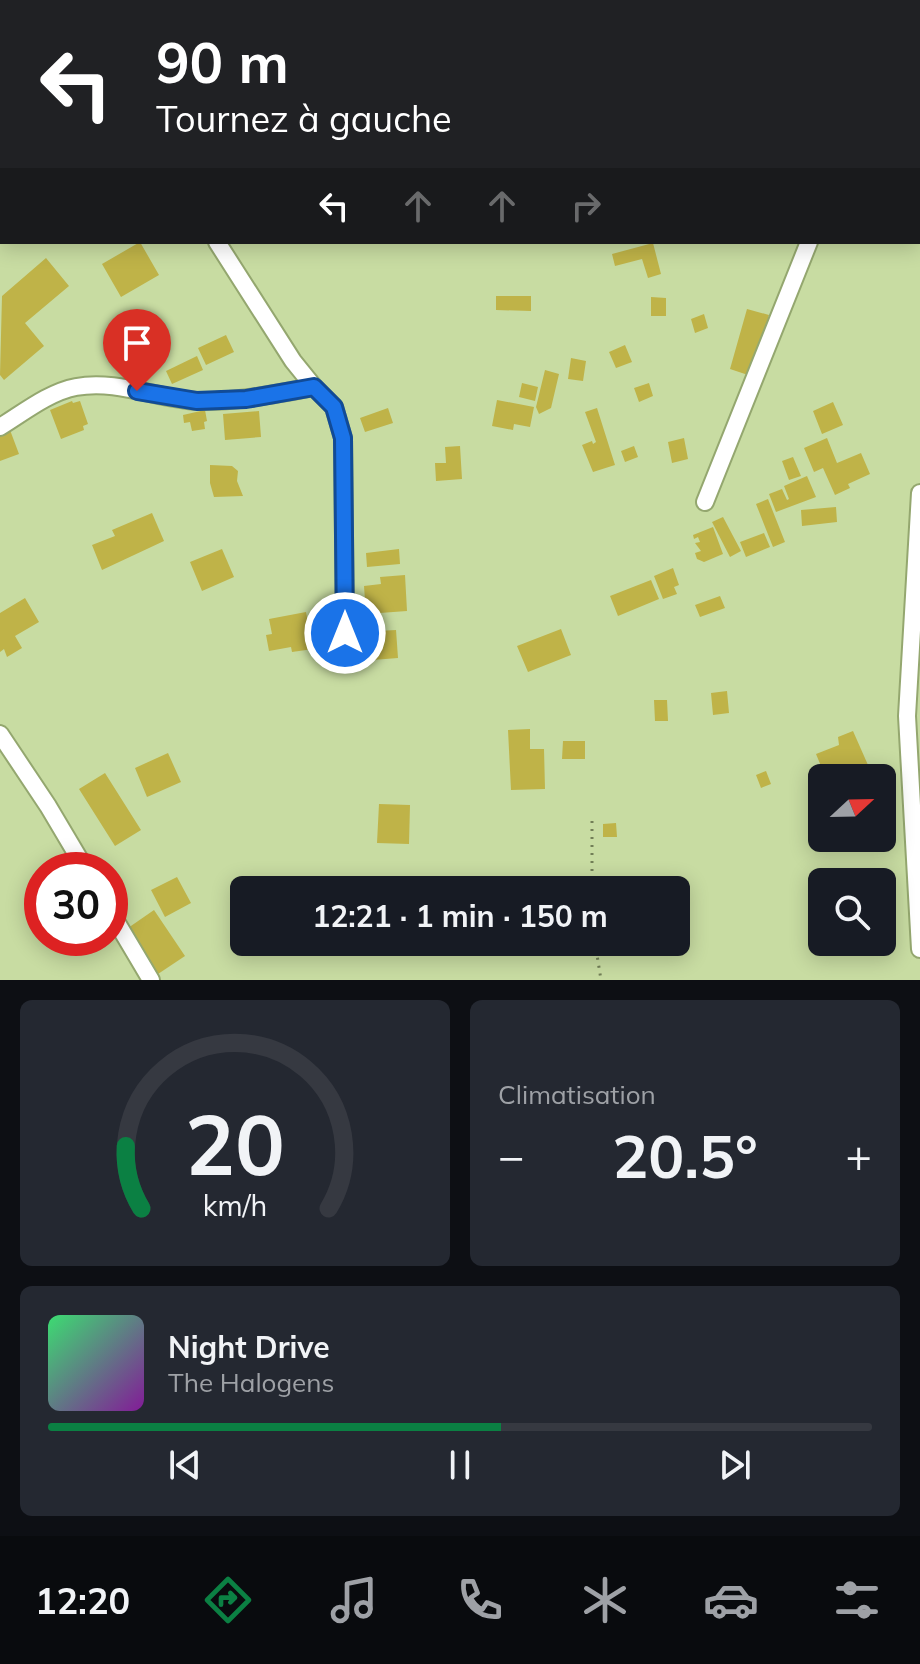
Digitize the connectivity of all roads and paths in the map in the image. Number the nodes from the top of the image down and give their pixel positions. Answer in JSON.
{"nodes":[{"id":1,"x":218,"y":244,"type":"edge"},
{"id":2,"x":808,"y":244,"type":"edge"},
{"id":3,"x":314,"y":387,"type":"junction"},
{"id":4,"x":0,"y":427,"type":"edge"},
{"id":5,"x":920,"y":493,"type":"edge"},
{"id":6,"x":705,"y":502,"type":"dead end"},
{"id":7,"x":345,"y":633,"type":"dead end"},
{"id":8,"x":0,"y":734,"type":"edge"},
{"id":9,"x":592,"y":821,"type":"dead end"},
{"id":10,"x":75,"y":852,"type":"edge"},
{"id":11,"x":592,"y":876,"type":"edge"},
{"id":12,"x":128,"y":941,"type":"edge"},
{"id":13,"x":920,"y":949,"type":"edge"},
{"id":14,"x":597,"y":956,"type":"edge"},
{"id":15,"x":151,"y":980,"type":"edge"},
{"id":16,"x":601,"y":980,"type":"edge"}],
"edges":[{"from":1,"to":3,"type":"street"},
{"from":2,"to":6,"type":"street"},
{"from":3,"to":4,"type":"street"},
{"from":3,"to":7,"type":"street"},
{"from":5,"to":13,"type":"street"},
{"from":8,"to":10,"type":"street"},
{"from":9,"to":11,"type":"path"},
{"from":12,"to":15,"type":"street"},
{"from":14,"to":16,"type":"path"}]}
